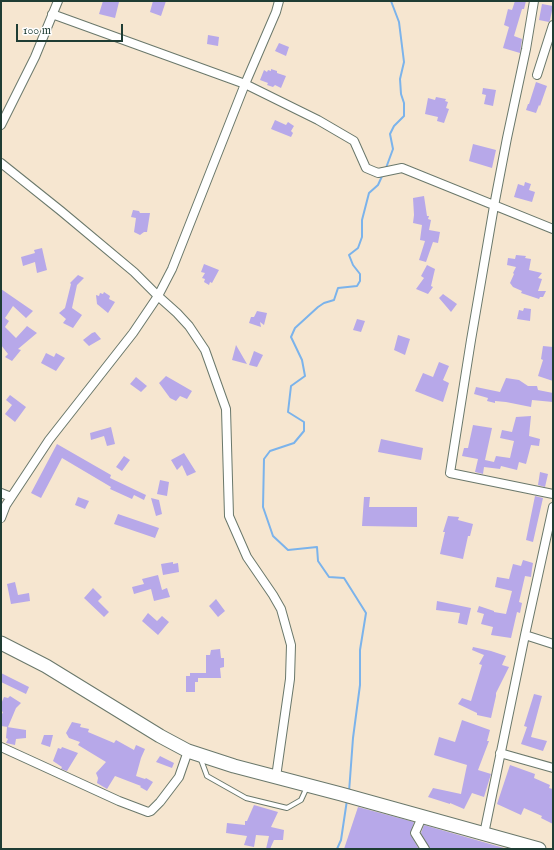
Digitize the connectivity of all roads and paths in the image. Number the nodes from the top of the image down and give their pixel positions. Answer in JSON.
{"nodes":[{"id":1,"x":58,"y":1,"type":"edge"},
{"id":2,"x":279,"y":1,"type":"edge"},
{"id":3,"x":534,"y":1,"type":"edge"},
{"id":4,"x":52,"y":14,"type":"junction"},
{"id":5,"x":553,"y":26,"type":"edge"},
{"id":6,"x":537,"y":75,"type":"dead end"},
{"id":7,"x":245,"y":84,"type":"junction"},
{"id":8,"x":1,"y":123,"type":"edge"},
{"id":9,"x":1,"y":163,"type":"edge"},
{"id":10,"x":494,"y":206,"type":"junction"},
{"id":11,"x":553,"y":229,"type":"edge"},
{"id":12,"x":158,"y":296,"type":"junction"},
{"id":13,"x":1,"y":493,"type":"edge"},
{"id":14,"x":553,"y":494,"type":"edge"},
{"id":15,"x":11,"y":497,"type":"junction"},
{"id":16,"x":553,"y":507,"type":"edge"},
{"id":17,"x":1,"y":518,"type":"edge"},
{"id":18,"x":525,"y":635,"type":"junction"},
{"id":19,"x":1,"y":643,"type":"edge"},
{"id":20,"x":553,"y":644,"type":"edge"},
{"id":21,"x":1,"y":747,"type":"edge"},
{"id":22,"x":500,"y":752,"type":"junction"},
{"id":23,"x":194,"y":753,"type":"junction"},
{"id":24,"x":553,"y":768,"type":"edge"},
{"id":25,"x":276,"y":777,"type":"junction"},
{"id":26,"x":308,"y":785,"type":"junction"},
{"id":27,"x":422,"y":817,"type":"junction"},
{"id":28,"x":484,"y":834,"type":"junction"},
{"id":29,"x":425,"y":849,"type":"edge"},
{"id":30,"x":539,"y":849,"type":"edge"}],
"edges":[{"from":1,"to":4,"type":"street"},
{"from":2,"to":7,"type":"street"},
{"from":3,"to":10,"type":"street"},
{"from":4,"to":7,"type":"street"},
{"from":4,"to":8,"type":"street"},
{"from":5,"to":6,"type":"street"},
{"from":7,"to":10,"type":"street"},
{"from":7,"to":12,"type":"street"},
{"from":9,"to":12,"type":"street"},
{"from":10,"to":11,"type":"street"},
{"from":10,"to":14,"type":"street"},
{"from":12,"to":15,"type":"street"},
{"from":12,"to":25,"type":"street"},
{"from":13,"to":15,"type":"street"},
{"from":15,"to":17,"type":"street"},
{"from":16,"to":18,"type":"street"},
{"from":18,"to":20,"type":"street"},
{"from":18,"to":22,"type":"street"},
{"from":19,"to":23,"type":"highway"},
{"from":21,"to":23,"type":"street"},
{"from":22,"to":24,"type":"street"},
{"from":22,"to":28,"type":"street"},
{"from":23,"to":25,"type":"highway"},
{"from":23,"to":26,"type":"lane"},
{"from":25,"to":26,"type":"highway"},
{"from":26,"to":27,"type":"highway"},
{"from":27,"to":28,"type":"highway"},
{"from":27,"to":29,"type":"street"},
{"from":28,"to":30,"type":"highway"}]}
